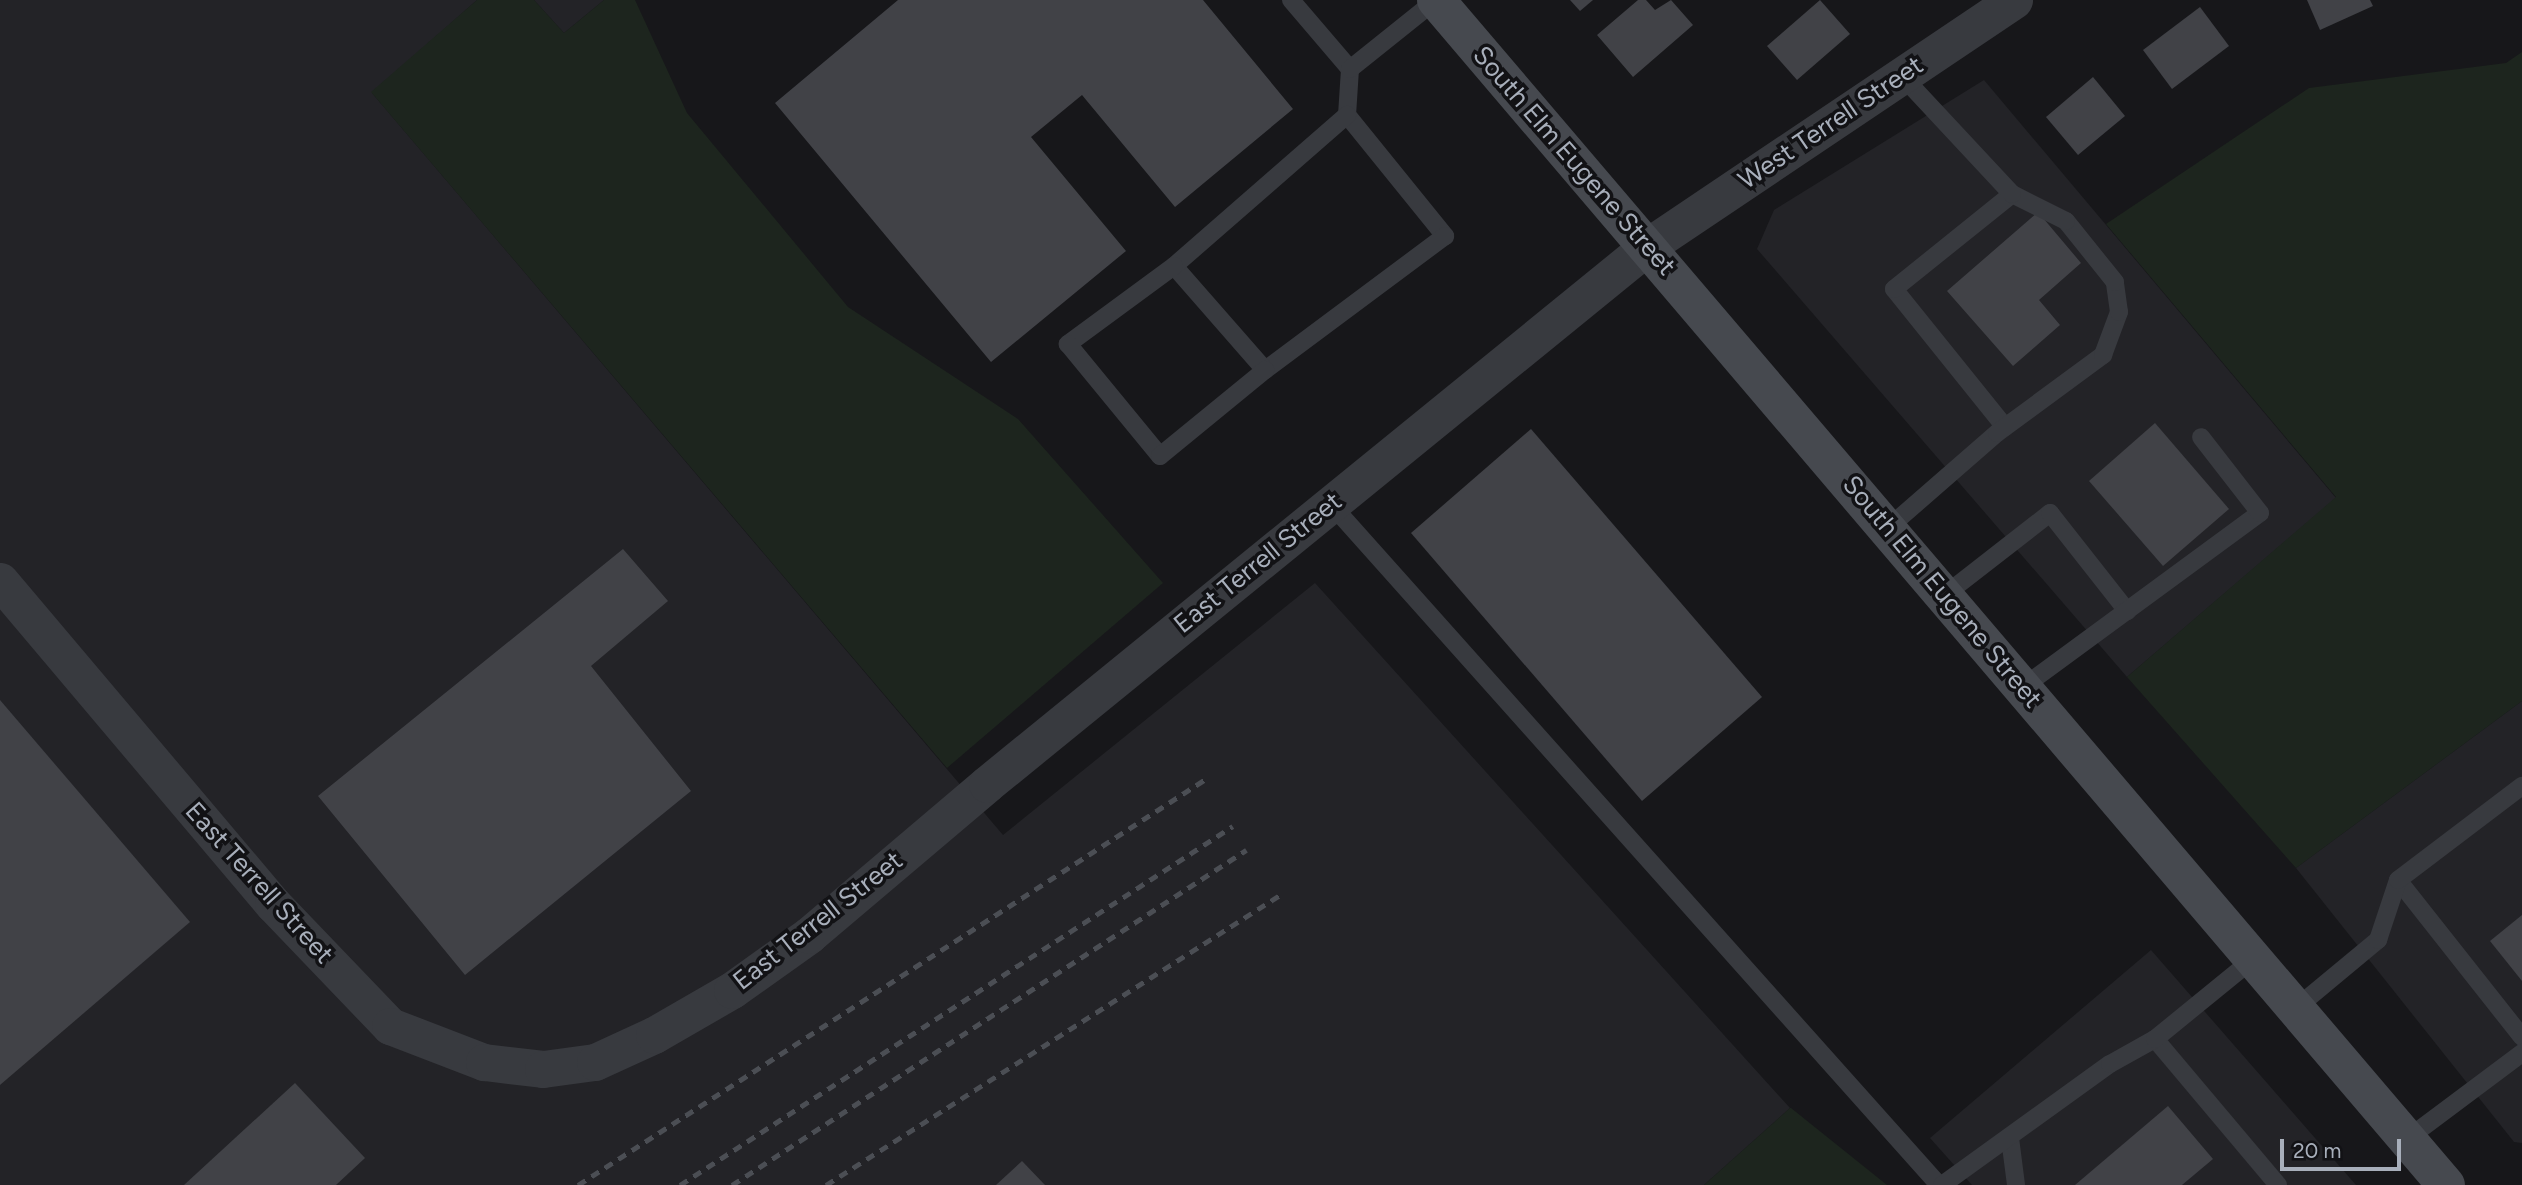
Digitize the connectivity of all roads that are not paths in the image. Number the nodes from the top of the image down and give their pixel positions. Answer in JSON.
{"nodes":[{"id":1,"x":1291,"y":0,"type":"edge"},
{"id":2,"x":1436,"y":0,"type":"edge"},
{"id":3,"x":2014,"y":0,"type":"edge"},
{"id":4,"x":1350,"y":69,"type":"junction"},
{"id":5,"x":1902,"y":76,"type":"junction"},
{"id":6,"x":1347,"y":115,"type":"junction"},
{"id":7,"x":2012,"y":194,"type":"junction"},
{"id":8,"x":1648,"y":246,"type":"junction"},
{"id":9,"x":1174,"y":266,"type":"junction"},
{"id":10,"x":1265,"y":370,"type":"junction"},
{"id":11,"x":2005,"y":427,"type":"junction"},
{"id":12,"x":2201,"y":437,"type":"dead end"},
{"id":13,"x":1330,"y":503,"type":"junction"},
{"id":14,"x":1888,"y":528,"type":"junction"},
{"id":15,"x":0,"y":581,"type":"edge"},
{"id":16,"x":1946,"y":594,"type":"junction"},
{"id":17,"x":2126,"y":611,"type":"junction"},
{"id":18,"x":2023,"y":687,"type":"junction"},
{"id":19,"x":2522,"y":786,"type":"edge"},
{"id":20,"x":2398,"y":880,"type":"junction"},
{"id":21,"x":2253,"y":959,"type":"junction"},
{"id":22,"x":2296,"y":1008,"type":"junction"},
{"id":23,"x":2522,"y":1037,"type":"edge"},
{"id":24,"x":2155,"y":1039,"type":"junction"},
{"id":25,"x":2522,"y":1053,"type":"edge"},
{"id":26,"x":2010,"y":1138,"type":"junction"},
{"id":27,"x":2407,"y":1139,"type":"junction"},
{"id":28,"x":1940,"y":1185,"type":"edge"},
{"id":29,"x":2016,"y":1185,"type":"edge"},
{"id":30,"x":2278,"y":1185,"type":"edge"},
{"id":31,"x":2446,"y":1185,"type":"edge"}],
"edges":[{"from":1,"to":4,"type":"lane"},
{"from":2,"to":4,"type":"lane"},
{"from":2,"to":8,"type":"main road","name":"South Elm Eugene Street"},
{"from":3,"to":5,"type":"street","name":"West Terrell Street"},
{"from":4,"to":6,"type":"lane"},
{"from":5,"to":7,"type":"lane"},
{"from":5,"to":8,"type":"street","name":"West Terrell Street"},
{"from":6,"to":9,"type":"lane"},
{"from":6,"to":10,"type":"lane"},
{"from":7,"to":11,"type":"lane"},
{"from":7,"to":11,"type":"lane"},
{"from":8,"to":13,"type":"street","name":"East Terrell Street"},
{"from":8,"to":14,"type":"main road","name":"South Elm Eugene Street"},
{"from":9,"to":10,"type":"lane"},
{"from":9,"to":10,"type":"lane"},
{"from":11,"to":14,"type":"lane"},
{"from":12,"to":17,"type":"lane"},
{"from":13,"to":15,"type":"street","name":"East Terrell Street"},
{"from":13,"to":28,"type":"lane"},
{"from":14,"to":16,"type":"main road","name":"South Elm Eugene Street"},
{"from":16,"to":17,"type":"lane"},
{"from":16,"to":18,"type":"main road","name":"South Elm Eugene Street"},
{"from":17,"to":18,"type":"lane"},
{"from":18,"to":21,"type":"main road","name":"South Elm Eugene Street"},
{"from":19,"to":20,"type":"lane"},
{"from":20,"to":22,"type":"lane"},
{"from":20,"to":23,"type":"lane"},
{"from":21,"to":22,"type":"main road","name":"South Elm Eugene Street"},
{"from":21,"to":24,"type":"lane"},
{"from":22,"to":27,"type":"main road","name":"South Elm Eugene Street"},
{"from":24,"to":26,"type":"lane"},
{"from":24,"to":30,"type":"lane"},
{"from":25,"to":27,"type":"lane"},
{"from":26,"to":28,"type":"lane"},
{"from":26,"to":29,"type":"lane"},
{"from":27,"to":31,"type":"main road","name":"South Elm Eugene Street"}]}
